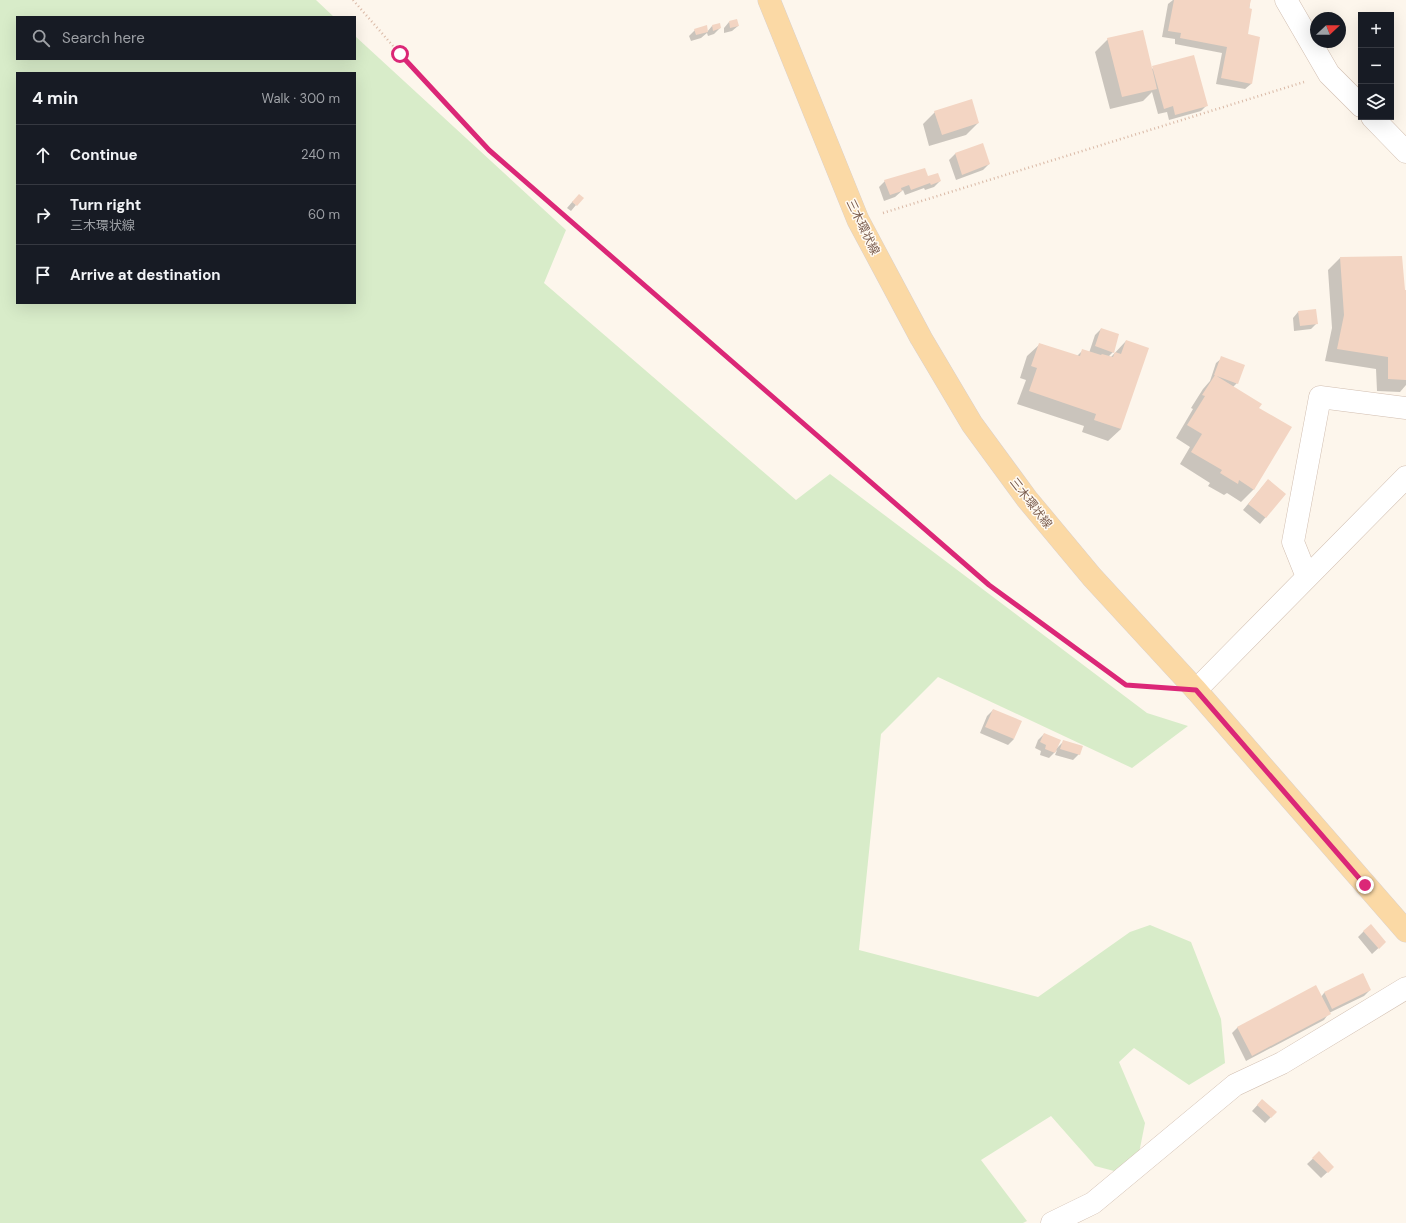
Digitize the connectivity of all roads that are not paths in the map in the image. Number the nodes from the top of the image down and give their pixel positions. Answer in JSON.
{"nodes":[{"id":1,"x":770,"y":0,"type":"edge"},
{"id":2,"x":1286,"y":0,"type":"edge"},
{"id":3,"x":1358,"y":103,"type":"edge"},
{"id":4,"x":1375,"y":120,"type":"edge"},
{"id":5,"x":1406,"y":152,"type":"edge"},
{"id":6,"x":1406,"y":408,"type":"edge"},
{"id":7,"x":1406,"y":476,"type":"edge"},
{"id":8,"x":1307,"y":577,"type":"junction"},
{"id":9,"x":1196,"y":690,"type":"junction"},
{"id":10,"x":1406,"y":931,"type":"edge"},
{"id":11,"x":1406,"y":988,"type":"edge"},
{"id":12,"x":1052,"y":1223,"type":"edge"}],
"edges":[{"from":1,"to":9,"type":"main road","name":"三木環状線"},
{"from":2,"to":3,"type":"street"},
{"from":4,"to":5,"type":"street"},
{"from":6,"to":8,"type":"street"},
{"from":7,"to":8,"type":"street"},
{"from":8,"to":9,"type":"street"},
{"from":9,"to":10,"type":"main road","name":"三木環状線"},
{"from":11,"to":12,"type":"street"}]}
